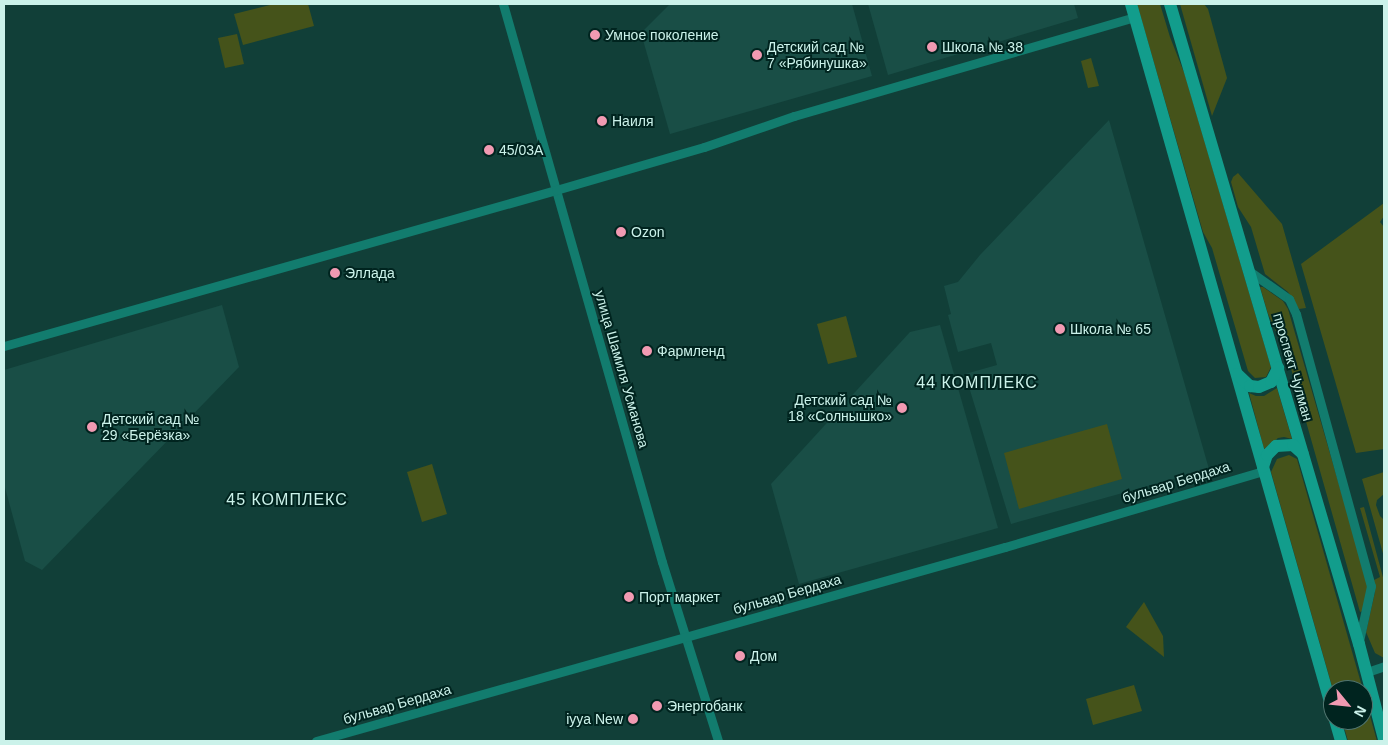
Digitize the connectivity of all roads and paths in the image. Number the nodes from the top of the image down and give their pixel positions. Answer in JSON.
{"nodes":[{"id":1,"x":503,"y":4,"type":"edge"},
{"id":2,"x":1130,"y":4,"type":"edge"},
{"id":3,"x":1170,"y":4,"type":"edge"},
{"id":4,"x":1134,"y":17,"type":"junction"},
{"id":5,"x":556,"y":190,"type":"junction"},
{"id":6,"x":1249,"y":270,"type":"junction"},
{"id":7,"x":4,"y":346,"type":"edge"},
{"id":8,"x":1278,"y":368,"type":"junction"},
{"id":9,"x":1236,"y":372,"type":"junction"},
{"id":10,"x":1303,"y":454,"type":"junction"},
{"id":11,"x":1264,"y":469,"type":"junction"},
{"id":12,"x":687,"y":637,"type":"junction"},
{"id":13,"x":1359,"y":644,"type":"junction"},
{"id":14,"x":1384,"y":666,"type":"edge"},
{"id":15,"x":1367,"y":672,"type":"junction"},
{"id":16,"x":1324,"y":680,"type":"edge"},
{"id":17,"x":1384,"y":739,"type":"edge"},
{"id":18,"x":316,"y":741,"type":"edge"},
{"id":19,"x":718,"y":741,"type":"edge"}],
"edges":[{"from":1,"to":5,"type":"street","name":"улица Шамиля Усманова"},
{"from":2,"to":4,"type":"main road"},
{"from":3,"to":6,"type":"main road","name":"проспект Чулман"},
{"from":4,"to":5,"type":"street"},
{"from":4,"to":9,"type":"main road"},
{"from":5,"to":7,"type":"street"},
{"from":5,"to":12,"type":"street","name":"улица Шамиля Усманова"},
{"from":6,"to":8,"type":"main road","name":"проспект Чулман"},
{"from":6,"to":13,"type":"street"},
{"from":8,"to":9,"type":"main road"},
{"from":8,"to":10,"type":"main road","name":"проспект Чулман"},
{"from":9,"to":11,"type":"main road"},
{"from":10,"to":11,"type":"main road"},
{"from":10,"to":13,"type":"main road","name":"проспект Чулман"},
{"from":11,"to":12,"type":"street","name":"бульвар Бердаха"},
{"from":11,"to":16,"type":"main road"},
{"from":12,"to":18,"type":"street","name":"бульвар Бердаха"},
{"from":12,"to":19,"type":"street","name":"улица Шамиля Усманова"},
{"from":13,"to":15,"type":"main road","name":"проспект Чулман"},
{"from":14,"to":15,"type":"street"},
{"from":15,"to":17,"type":"main road","name":"проспект Чулман"}]}
